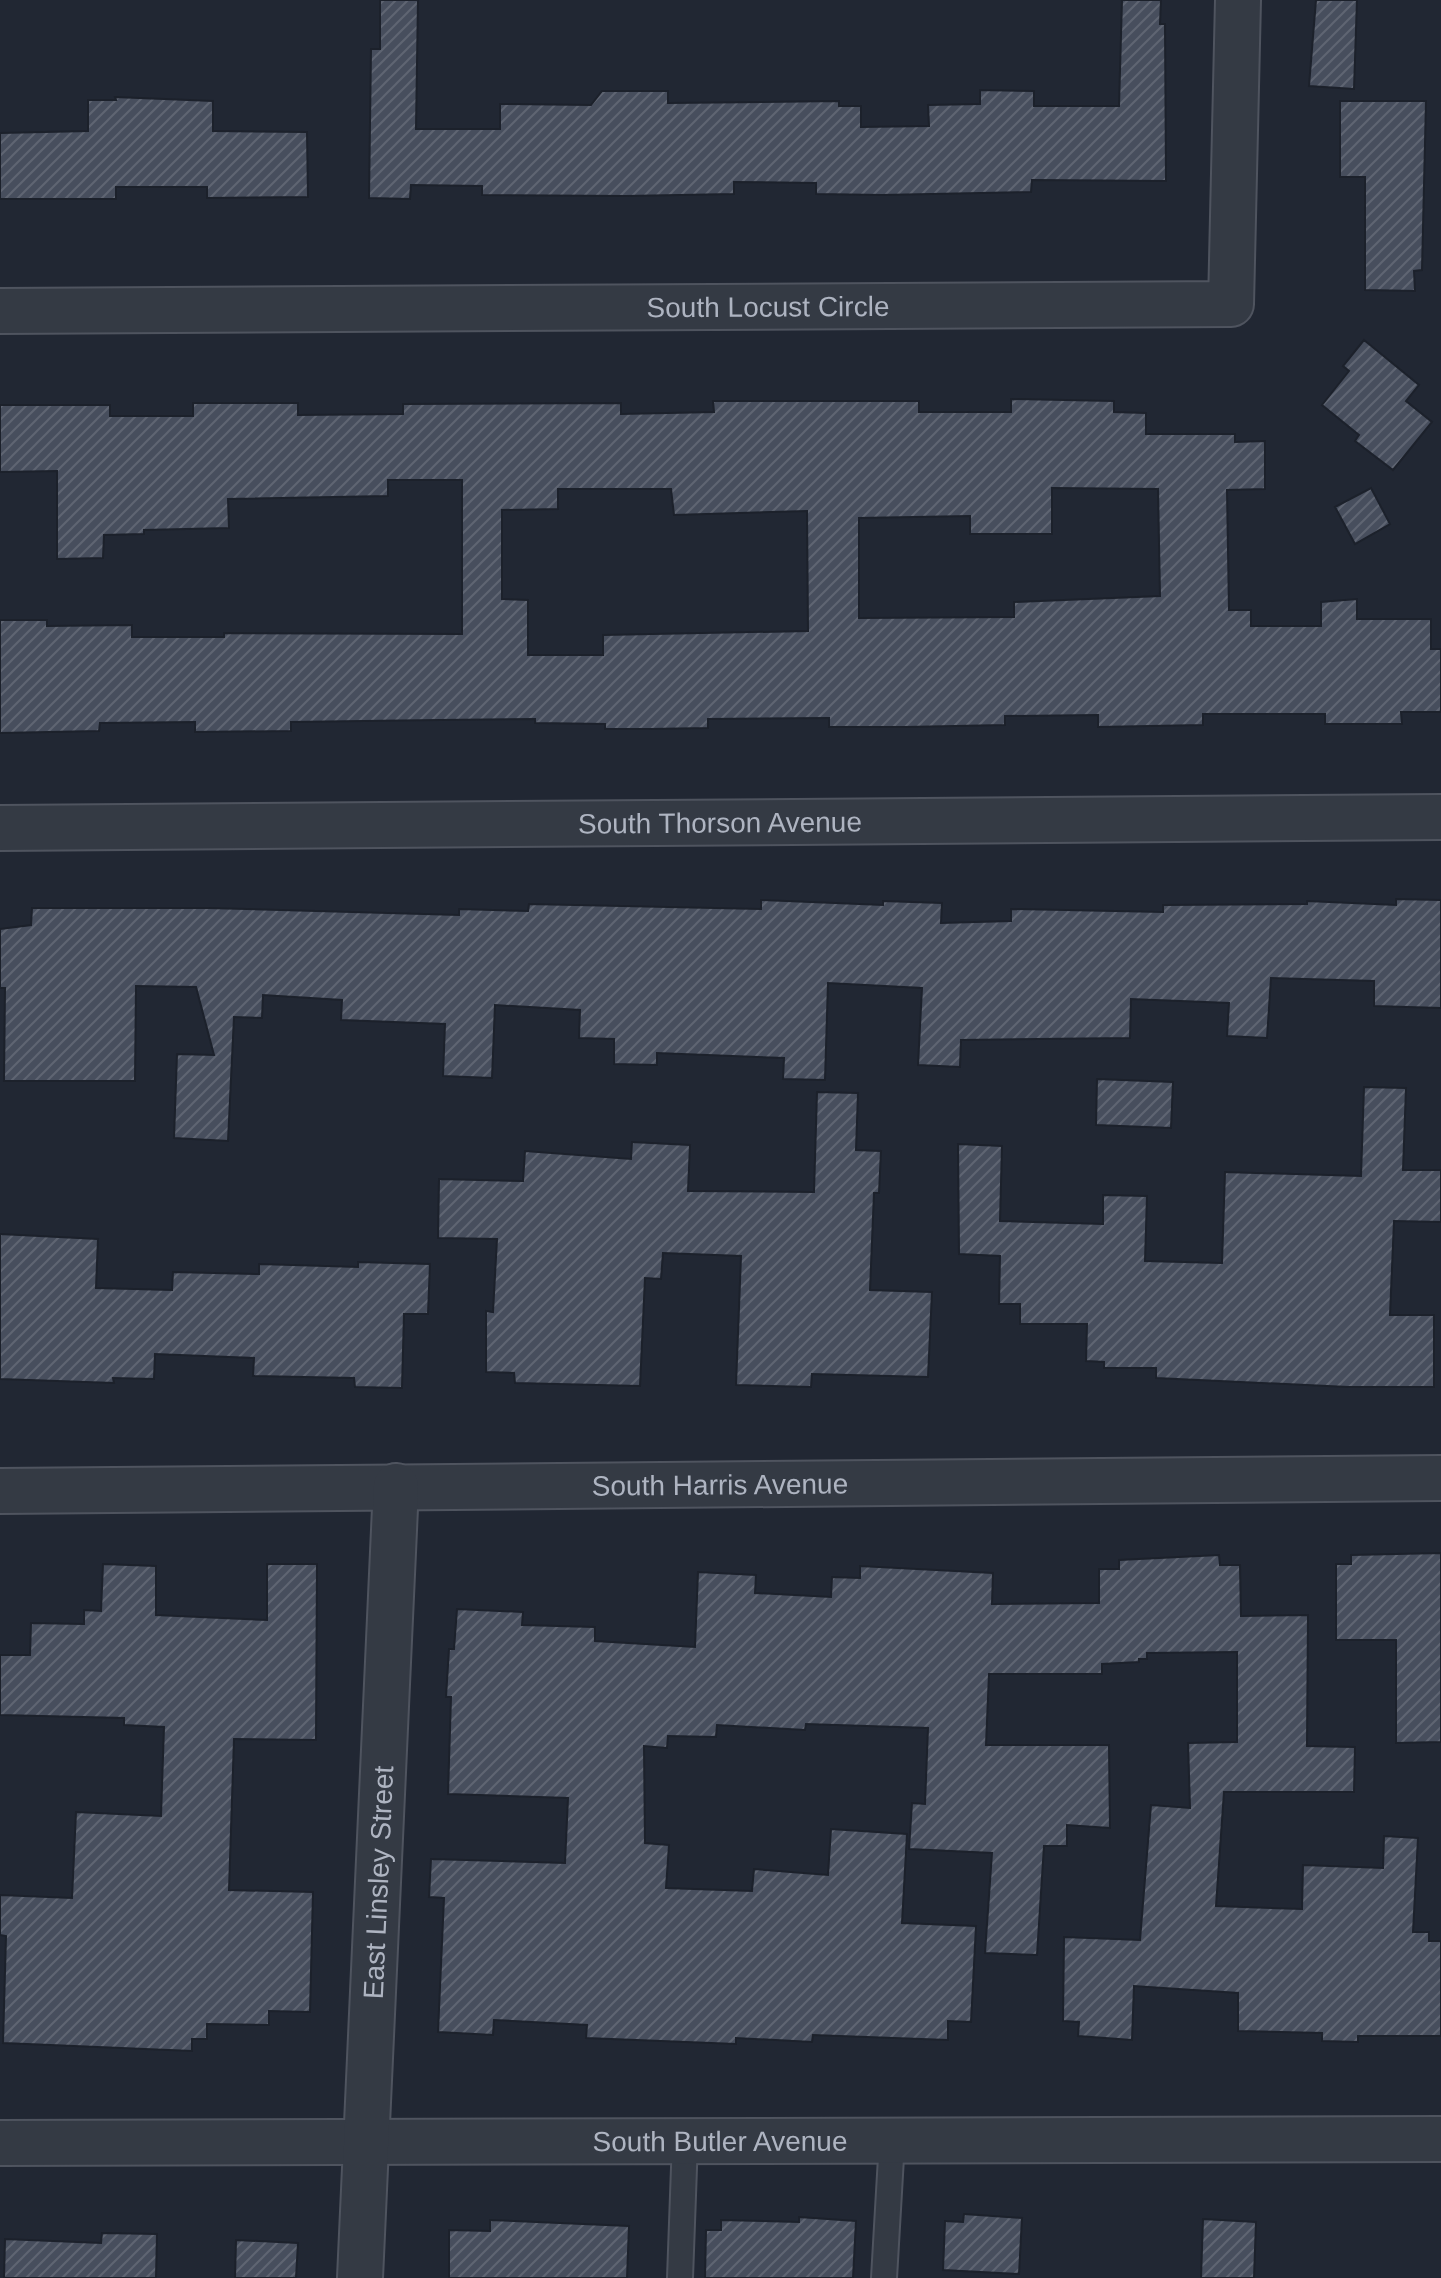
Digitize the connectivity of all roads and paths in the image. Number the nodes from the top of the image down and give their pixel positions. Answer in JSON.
{"nodes":[{"id":1,"x":1238,"y":0,"type":"edge"},
{"id":2,"x":0,"y":311,"type":"edge"},
{"id":3,"x":1441,"y":817,"type":"edge"},
{"id":4,"x":0,"y":828,"type":"edge"},
{"id":5,"x":1441,"y":1478,"type":"edge"},
{"id":6,"x":396,"y":1486,"type":"junction"},
{"id":7,"x":0,"y":1491,"type":"edge"},
{"id":8,"x":1441,"y":2139,"type":"edge"},
{"id":9,"x":685,"y":2140,"type":"junction"},
{"id":10,"x":892,"y":2140,"type":"junction"},
{"id":11,"x":366,"y":2141,"type":"junction"},
{"id":12,"x":0,"y":2143,"type":"edge"},
{"id":13,"x":360,"y":2278,"type":"edge"},
{"id":14,"x":680,"y":2278,"type":"edge"},
{"id":15,"x":884,"y":2278,"type":"edge"}],
"edges":[{"from":1,"to":2,"type":"street","name":"South Locust Circle"},
{"from":3,"to":4,"type":"street","name":"South Thorson Avenue"},
{"from":5,"to":6,"type":"street","name":"South Harris Avenue"},
{"from":6,"to":7,"type":"street","name":"South Harris Avenue"},
{"from":6,"to":11,"type":"street","name":"East Linsley Street"},
{"from":8,"to":10,"type":"street","name":"South Butler Avenue"},
{"from":9,"to":10,"type":"street","name":"South Butler Avenue"},
{"from":9,"to":11,"type":"street","name":"South Butler Avenue"},
{"from":9,"to":14,"type":"lane"},
{"from":10,"to":15,"type":"lane"},
{"from":11,"to":12,"type":"street","name":"South Butler Avenue"},
{"from":11,"to":13,"type":"street","name":"East Linsley Street"}]}
